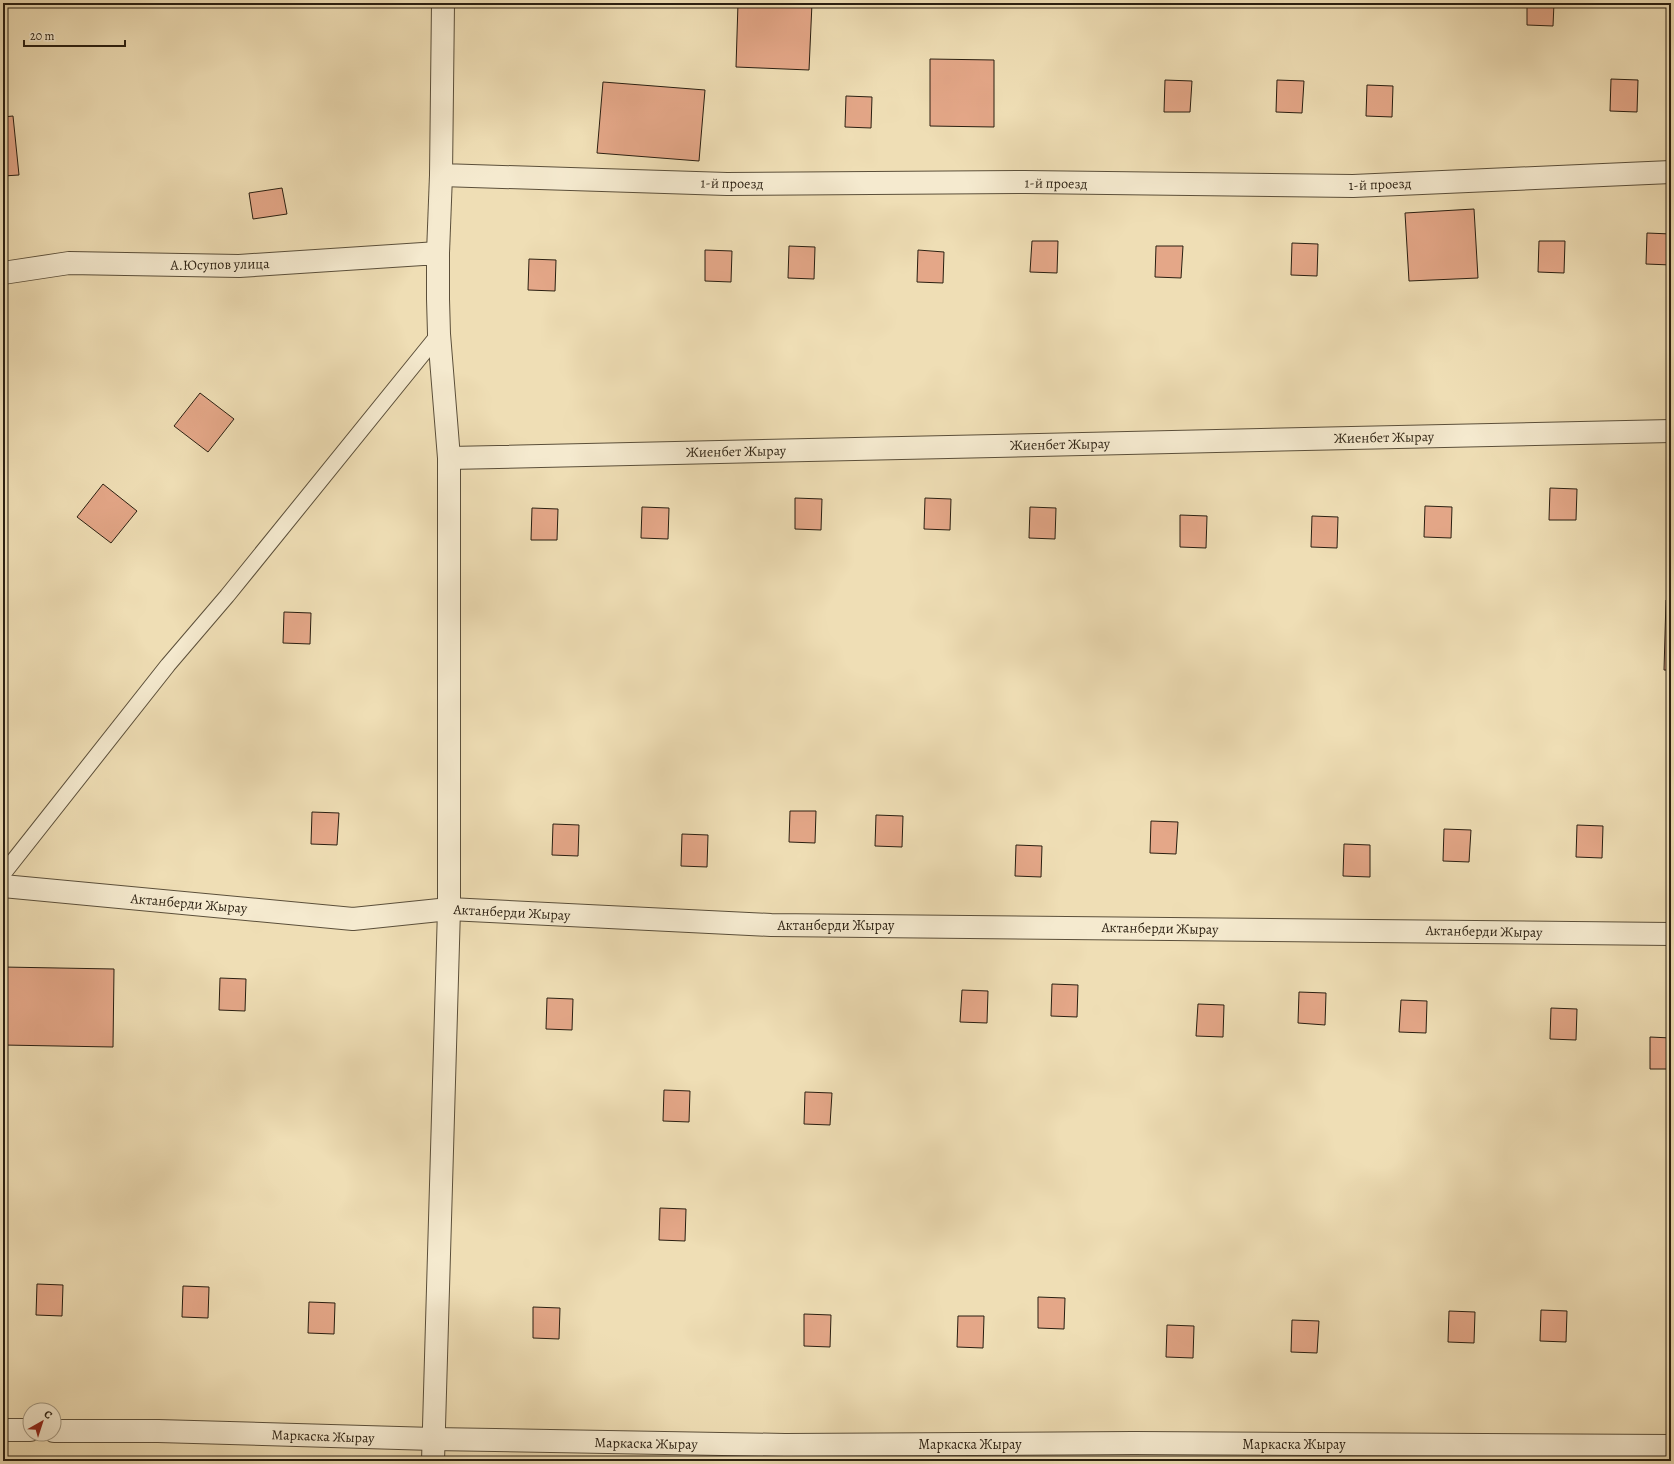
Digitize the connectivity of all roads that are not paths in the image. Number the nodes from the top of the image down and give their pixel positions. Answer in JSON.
{"nodes":[{"id":1,"x":443,"y":3,"type":"edge"},
{"id":2,"x":1671,"y":172,"type":"edge"},
{"id":3,"x":441,"y":175,"type":"junction"},
{"id":4,"x":438,"y":253,"type":"junction"},
{"id":5,"x":3,"y":273,"type":"edge"},
{"id":6,"x":439,"y":334,"type":"junction"},
{"id":7,"x":1671,"y":431,"type":"edge"},
{"id":8,"x":449,"y":458,"type":"junction"},
{"id":9,"x":3,"y":874,"type":"edge"},
{"id":10,"x":3,"y":886,"type":"edge"},
{"id":11,"x":449,"y":909,"type":"junction"},
{"id":12,"x":1671,"y":934,"type":"edge"},
{"id":13,"x":3,"y":1430,"type":"edge"},
{"id":14,"x":22,"y":1430,"type":"edge"},
{"id":15,"x":62,"y":1430,"type":"edge"},
{"id":16,"x":433,"y":1439,"type":"junction"},
{"id":17,"x":1671,"y":1446,"type":"edge"},
{"id":18,"x":433,"y":1461,"type":"edge"}],
"edges":[{"from":1,"to":3,"type":"street"},
{"from":2,"to":3,"type":"street","name":"1-й проезд"},
{"from":3,"to":4,"type":"street"},
{"from":4,"to":5,"type":"street","name":"А.Юсупов улица"},
{"from":4,"to":6,"type":"street"},
{"from":6,"to":8,"type":"street"},
{"from":6,"to":9,"type":"lane"},
{"from":7,"to":8,"type":"street","name":"Жиенбет Жырау"},
{"from":8,"to":11,"type":"street"},
{"from":10,"to":11,"type":"street","name":"Актанберди Жырау"},
{"from":11,"to":12,"type":"street","name":"Актанберди Жырау"},
{"from":11,"to":16,"type":"street"},
{"from":13,"to":14,"type":"street"},
{"from":15,"to":16,"type":"street","name":"Маркаска Жырау"},
{"from":16,"to":17,"type":"street","name":"Маркаска Жырау"},
{"from":16,"to":18,"type":"street"}]}
